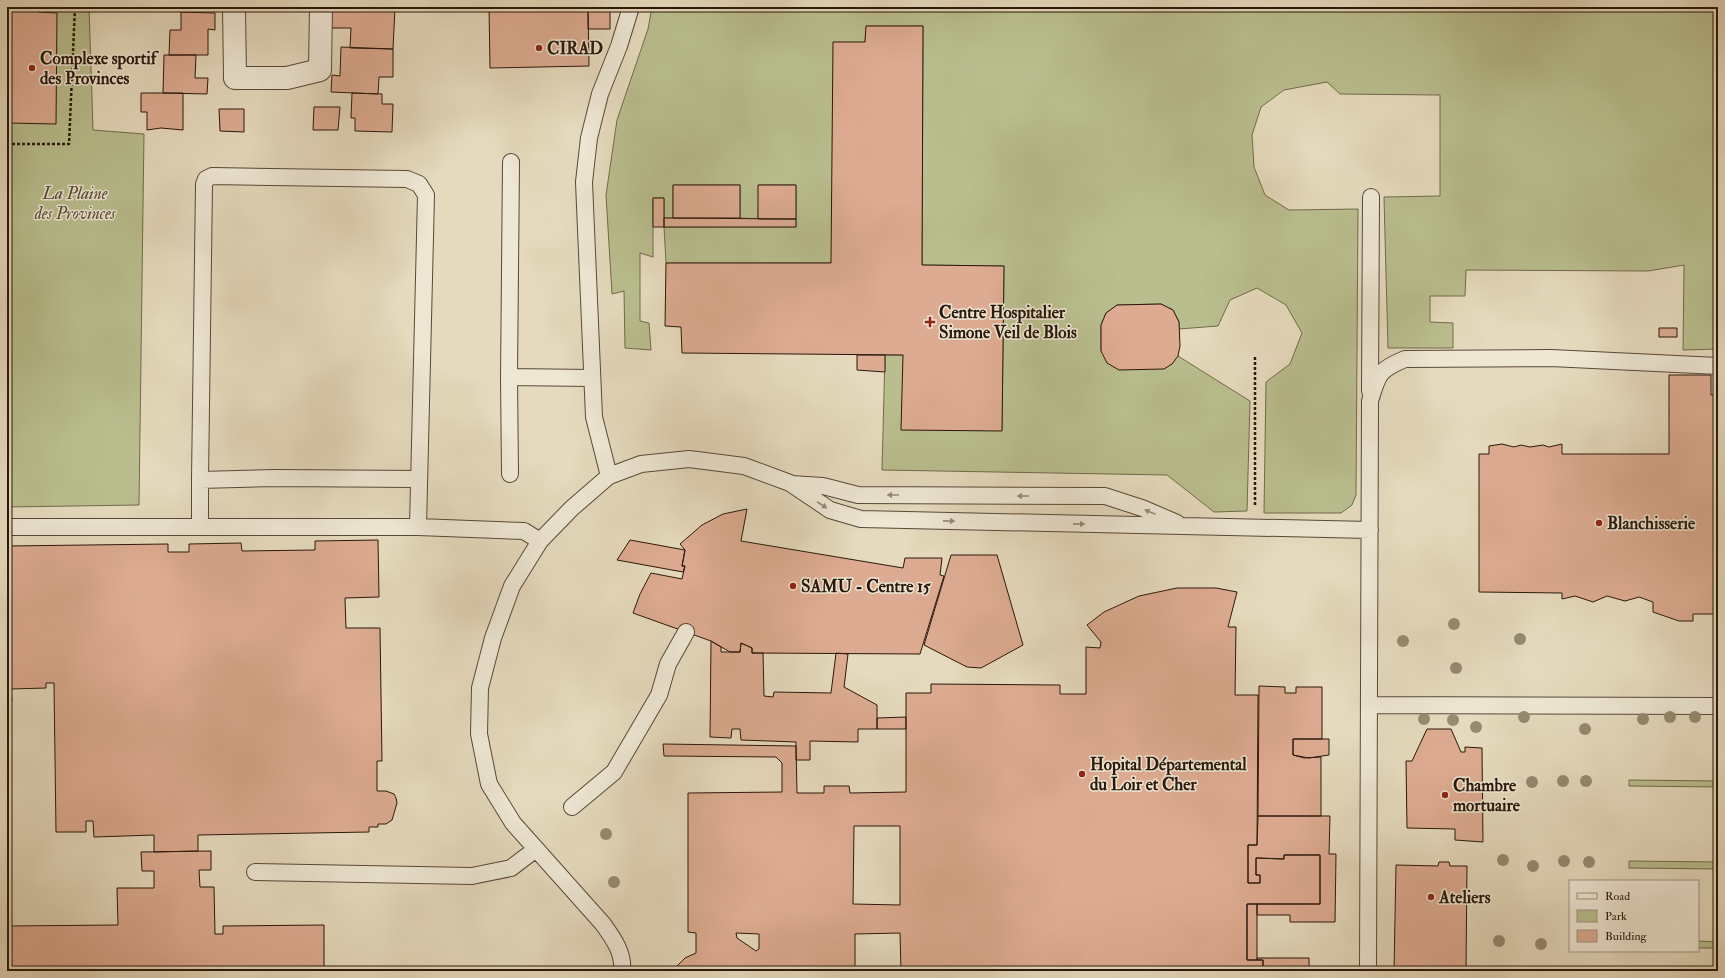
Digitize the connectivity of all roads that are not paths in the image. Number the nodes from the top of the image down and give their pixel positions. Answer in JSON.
{"nodes":[{"id":1,"x":234,"y":7,"type":"edge"},
{"id":2,"x":321,"y":7,"type":"edge"},
{"id":3,"x":631,"y":7,"type":"edge"},
{"id":4,"x":511,"y":162,"type":"dead end"},
{"id":5,"x":1371,"y":197,"type":"dead end"},
{"id":6,"x":1718,"y":366,"type":"edge"},
{"id":7,"x":509,"y":377,"type":"junction"},
{"id":8,"x":592,"y":378,"type":"junction"},
{"id":9,"x":1370,"y":401,"type":"junction"},
{"id":10,"x":510,"y":474,"type":"dead end"},
{"id":11,"x":609,"y":476,"type":"junction"},
{"id":12,"x":418,"y":479,"type":"junction"},
{"id":13,"x":200,"y":480,"type":"junction"},
{"id":14,"x":790,"y":484,"type":"junction"},
{"id":15,"x":1186,"y":526,"type":"junction"},
{"id":16,"x":7,"y":527,"type":"edge"},
{"id":17,"x":200,"y":527,"type":"junction"},
{"id":18,"x":418,"y":527,"type":"junction"},
{"id":19,"x":1370,"y":530,"type":"junction"},
{"id":20,"x":540,"y":541,"type":"junction"},
{"id":21,"x":686,"y":632,"type":"dead end"},
{"id":22,"x":1369,"y":705,"type":"junction"},
{"id":23,"x":1718,"y":706,"type":"edge"},
{"id":24,"x":572,"y":806,"type":"dead end"},
{"id":25,"x":536,"y":849,"type":"junction"},
{"id":26,"x":255,"y":872,"type":"dead end"},
{"id":27,"x":622,"y":971,"type":"edge"},
{"id":28,"x":1368,"y":971,"type":"edge"}],
"edges":[{"from":1,"to":2,"type":"street"},
{"from":3,"to":8,"type":"lane"},
{"from":4,"to":7,"type":"lane"},
{"from":5,"to":9,"type":"lane"},
{"from":6,"to":9,"type":"lane"},
{"from":7,"to":8,"type":"lane"},
{"from":7,"to":10,"type":"lane"},
{"from":8,"to":11,"type":"lane"},
{"from":9,"to":19,"type":"lane"},
{"from":11,"to":14,"type":"lane"},
{"from":11,"to":20,"type":"lane"},
{"from":12,"to":13,"type":"lane"},
{"from":12,"to":13,"type":"lane"},
{"from":12,"to":18,"type":"lane"},
{"from":13,"to":17,"type":"lane"},
{"from":15,"to":14,"type":"lane","one_way":true},
{"from":14,"to":15,"type":"lane","one_way":true},
{"from":15,"to":19,"type":"lane"},
{"from":16,"to":17,"type":"lane"},
{"from":17,"to":18,"type":"lane"},
{"from":18,"to":20,"type":"lane"},
{"from":19,"to":22,"type":"lane"},
{"from":20,"to":25,"type":"lane"},
{"from":21,"to":24,"type":"lane"},
{"from":22,"to":23,"type":"lane"},
{"from":22,"to":28,"type":"lane"},
{"from":25,"to":26,"type":"lane"},
{"from":25,"to":27,"type":"lane"}]}
